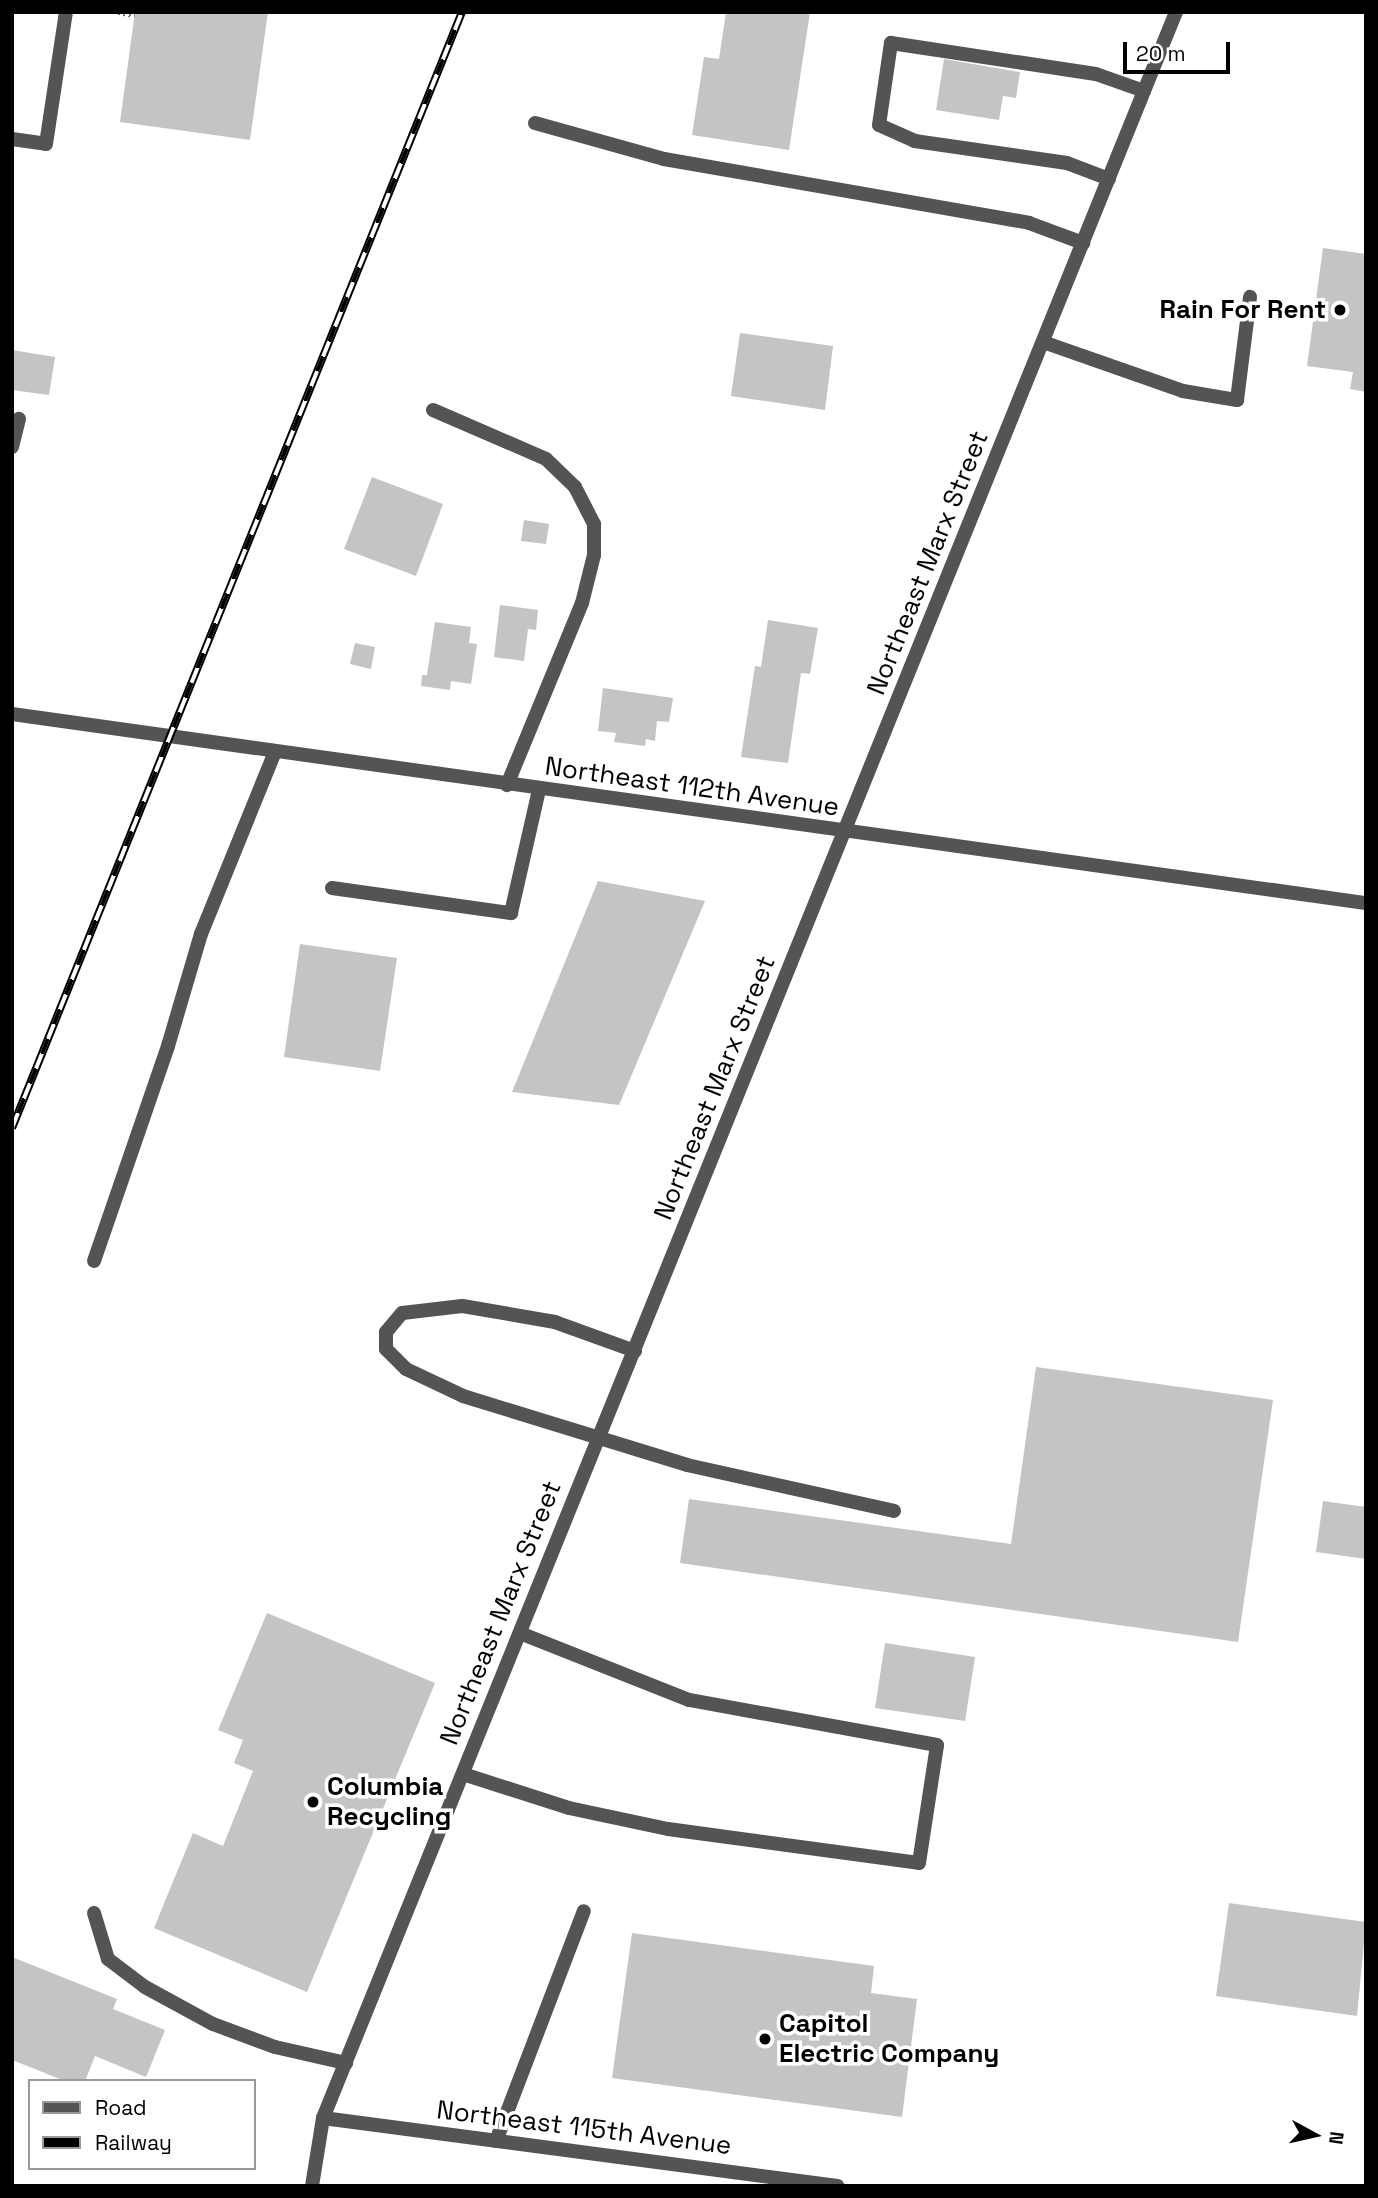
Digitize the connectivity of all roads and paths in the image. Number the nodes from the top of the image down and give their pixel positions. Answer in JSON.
{"nodes":[{"id":1,"x":66,"y":12,"type":"edge"},
{"id":2,"x":118,"y":12,"type":"edge"},
{"id":3,"x":1176,"y":12,"type":"edge"},
{"id":4,"x":135,"y":15,"type":"dead end"},
{"id":5,"x":1144,"y":91,"type":"junction"},
{"id":6,"x":535,"y":123,"type":"dead end"},
{"id":7,"x":12,"y":139,"type":"edge"},
{"id":8,"x":1109,"y":179,"type":"junction"},
{"id":9,"x":1083,"y":243,"type":"junction"},
{"id":10,"x":1250,"y":297,"type":"dead end"},
{"id":11,"x":1043,"y":342,"type":"junction"},
{"id":12,"x":433,"y":410,"type":"dead end"},
{"id":13,"x":19,"y":419,"type":"dead end"},
{"id":14,"x":12,"y":447,"type":"edge"},
{"id":15,"x":12,"y":714,"type":"edge"},
{"id":16,"x":275,"y":752,"type":"junction"},
{"id":17,"x":507,"y":785,"type":"junction"},
{"id":18,"x":539,"y":790,"type":"junction"},
{"id":19,"x":845,"y":834,"type":"junction"},
{"id":20,"x":332,"y":888,"type":"dead end"},
{"id":21,"x":1366,"y":903,"type":"edge"},
{"id":22,"x":94,"y":1261,"type":"dead end"},
{"id":23,"x":635,"y":1351,"type":"junction"},
{"id":24,"x":599,"y":1437,"type":"junction"},
{"id":25,"x":894,"y":1511,"type":"dead end"},
{"id":26,"x":520,"y":1633,"type":"junction"},
{"id":27,"x":463,"y":1774,"type":"junction"},
{"id":28,"x":584,"y":1910,"type":"dead end"},
{"id":29,"x":94,"y":1913,"type":"dead end"},
{"id":30,"x":346,"y":2063,"type":"junction"},
{"id":31,"x":323,"y":2118,"type":"junction"},
{"id":32,"x":496,"y":2141,"type":"junction"},
{"id":33,"x":312,"y":2186,"type":"edge"},
{"id":34,"x":838,"y":2186,"type":"edge"}],
"edges":[{"from":1,"to":7,"type":"street"},
{"from":2,"to":4,"type":"path"},
{"from":3,"to":5,"type":"street","name":"Northeast Marx Street"},
{"from":5,"to":8,"type":"street","name":"Northeast Marx Street"},
{"from":5,"to":8,"type":"street"},
{"from":6,"to":9,"type":"street"},
{"from":8,"to":9,"type":"street","name":"Northeast Marx Street"},
{"from":9,"to":11,"type":"street","name":"Northeast Marx Street"},
{"from":10,"to":11,"type":"street"},
{"from":11,"to":19,"type":"street","name":"Northeast Marx Street"},
{"from":12,"to":17,"type":"street"},
{"from":13,"to":14,"type":"street"},
{"from":15,"to":16,"type":"street","name":"Northeast 112th Avenue"},
{"from":16,"to":17,"type":"street","name":"Northeast 112th Avenue"},
{"from":16,"to":22,"type":"street"},
{"from":17,"to":18,"type":"street","name":"Northeast 112th Avenue"},
{"from":18,"to":19,"type":"street","name":"Northeast 112th Avenue"},
{"from":18,"to":20,"type":"street"},
{"from":19,"to":21,"type":"street","name":"Northeast 112th Avenue"},
{"from":19,"to":23,"type":"street","name":"Northeast Marx Street"},
{"from":23,"to":24,"type":"street","name":"Northeast Marx Street"},
{"from":23,"to":24,"type":"street"},
{"from":24,"to":25,"type":"street"},
{"from":24,"to":26,"type":"street","name":"Northeast Marx Street"},
{"from":26,"to":27,"type":"street","name":"Northeast Marx Street"},
{"from":26,"to":27,"type":"street"},
{"from":27,"to":30,"type":"street","name":"Northeast Marx Street"},
{"from":28,"to":32,"type":"street"},
{"from":29,"to":30,"type":"street"},
{"from":30,"to":31,"type":"street","name":"Northeast Marx Street"},
{"from":31,"to":32,"type":"street","name":"Northeast 115th Avenue"},
{"from":31,"to":33,"type":"street","name":"Northeast Marx Street"},
{"from":32,"to":34,"type":"street","name":"Northeast 115th Avenue"}]}
